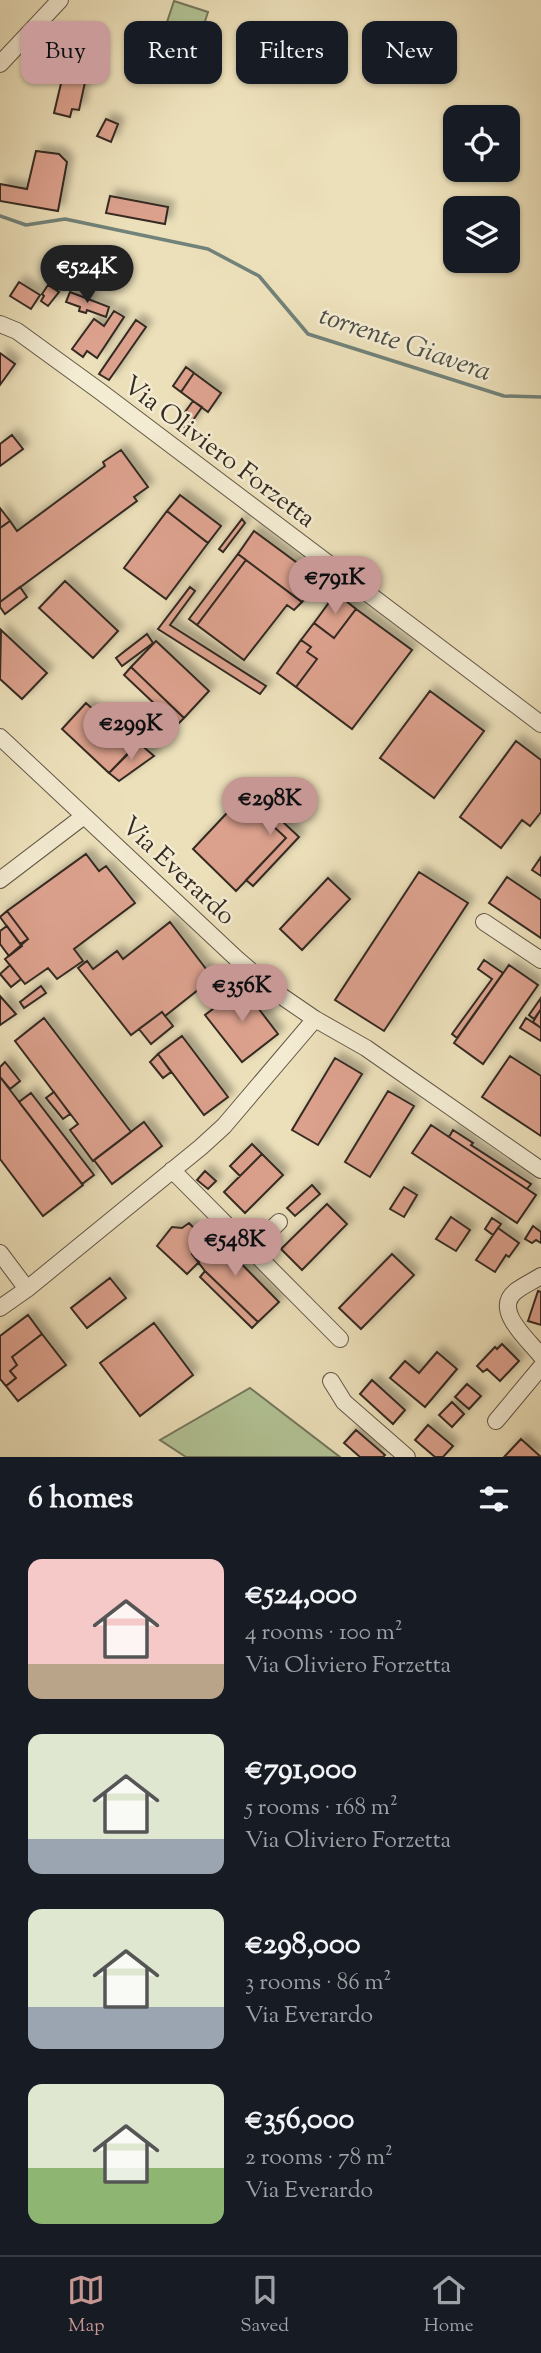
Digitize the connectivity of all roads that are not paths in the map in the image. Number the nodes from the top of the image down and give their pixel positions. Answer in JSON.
{"nodes":[{"id":1,"x":60,"y":0,"type":"edge"},
{"id":2,"x":0,"y":64,"type":"edge"},
{"id":3,"x":0,"y":324,"type":"edge"},
{"id":4,"x":541,"y":724,"type":"edge"},
{"id":5,"x":0,"y":737,"type":"edge"},
{"id":6,"x":84,"y":816,"type":"junction"},
{"id":7,"x":0,"y":880,"type":"edge"},
{"id":8,"x":484,"y":922,"type":"dead end"},
{"id":9,"x":541,"y":960,"type":"edge"},
{"id":10,"x":315,"y":1019,"type":"junction"},
{"id":11,"x":172,"y":1170,"type":"junction"},
{"id":12,"x":541,"y":1170,"type":"edge"},
{"id":13,"x":279,"y":1222,"type":"dead end"},
{"id":14,"x":252,"y":1248,"type":"junction"},
{"id":15,"x":0,"y":1253,"type":"edge"},
{"id":16,"x":541,"y":1276,"type":"edge"},
{"id":17,"x":27,"y":1289,"type":"junction"},
{"id":18,"x":0,"y":1308,"type":"edge"},
{"id":19,"x":340,"y":1339,"type":"dead end"},
{"id":20,"x":541,"y":1356,"type":"edge"},
{"id":21,"x":541,"y":1367,"type":"edge"},
{"id":22,"x":331,"y":1381,"type":"dead end"},
{"id":23,"x":495,"y":1421,"type":"dead end"},
{"id":24,"x":407,"y":1457,"type":"edge"}],
"edges":[{"from":1,"to":2,"type":"street"},
{"from":3,"to":4,"type":"street","name":"Via Oliviero Forzetta"},
{"from":5,"to":6,"type":"street","name":"Via Everardo"},
{"from":6,"to":7,"type":"street"},
{"from":6,"to":10,"type":"street","name":"Via Everardo"},
{"from":8,"to":9,"type":"street"},
{"from":10,"to":11,"type":"street"},
{"from":10,"to":12,"type":"street","name":"Via Everardo"},
{"from":11,"to":14,"type":"street"},
{"from":11,"to":17,"type":"street"},
{"from":13,"to":14,"type":"street"},
{"from":14,"to":19,"type":"street"},
{"from":15,"to":17,"type":"street"},
{"from":16,"to":20,"type":"street"},
{"from":17,"to":18,"type":"street"},
{"from":21,"to":23,"type":"street"},
{"from":22,"to":24,"type":"street"}]}
